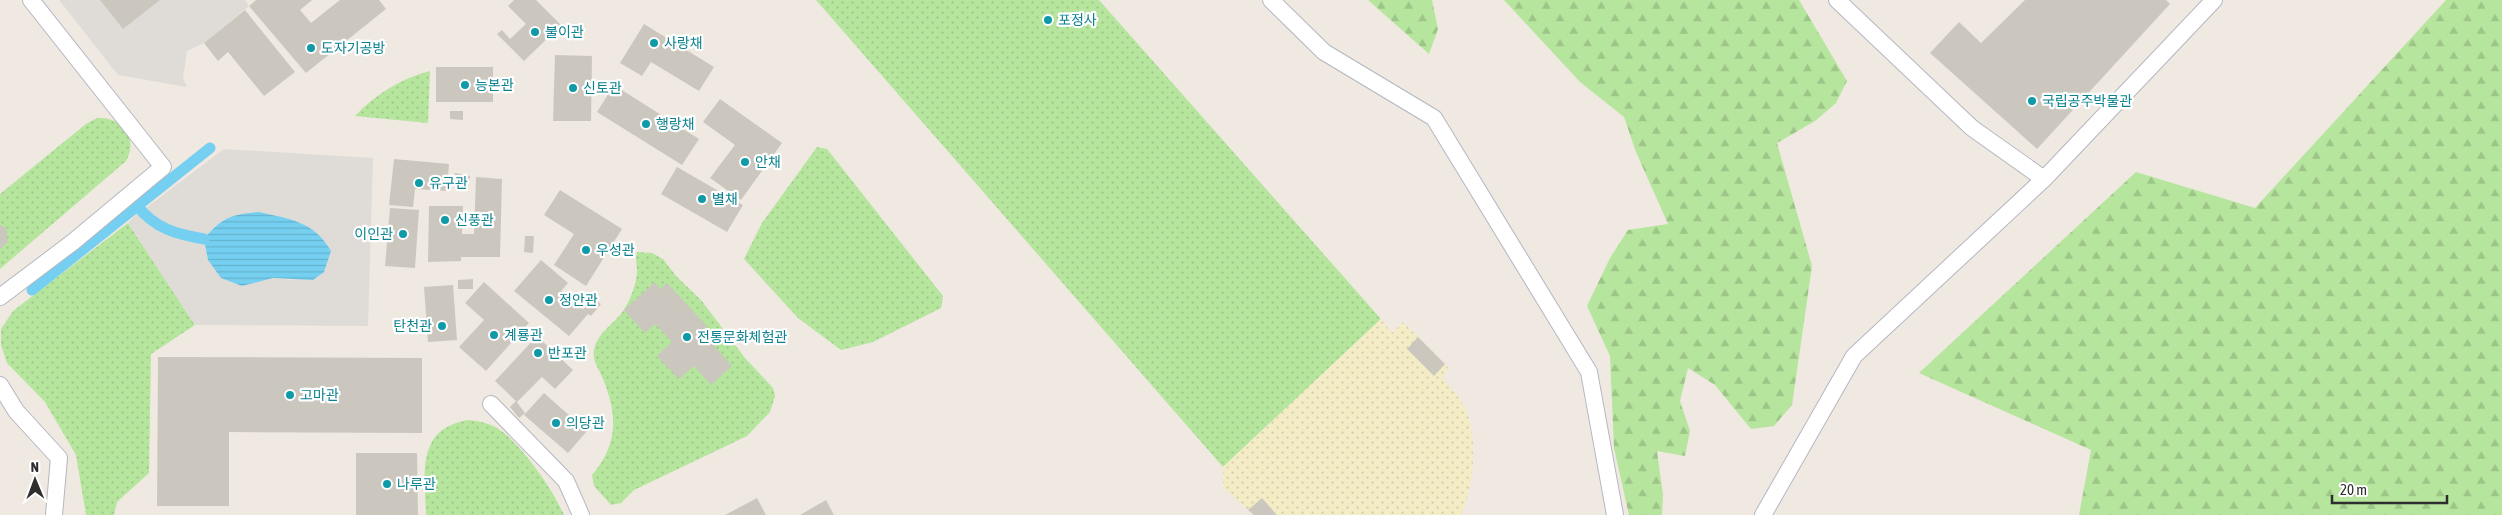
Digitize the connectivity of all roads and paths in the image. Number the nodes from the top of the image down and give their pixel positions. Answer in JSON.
{"nodes":[{"id":1,"x":31,"y":0,"type":"edge"},
{"id":2,"x":1271,"y":0,"type":"edge"},
{"id":3,"x":1837,"y":0,"type":"edge"},
{"id":4,"x":2214,"y":0,"type":"edge"},
{"id":5,"x":2044,"y":179,"type":"junction"},
{"id":6,"x":0,"y":297,"type":"edge"},
{"id":7,"x":0,"y":385,"type":"edge"},
{"id":8,"x":491,"y":404,"type":"dead end"},
{"id":9,"x":54,"y":515,"type":"edge"},
{"id":10,"x":581,"y":515,"type":"edge"},
{"id":11,"x":1615,"y":515,"type":"edge"},
{"id":12,"x":1763,"y":515,"type":"edge"}],
"edges":[{"from":1,"to":6,"type":"lane"},
{"from":2,"to":11,"type":"lane"},
{"from":3,"to":5,"type":"lane"},
{"from":4,"to":5,"type":"lane"},
{"from":5,"to":12,"type":"lane"},
{"from":7,"to":9,"type":"lane"},
{"from":8,"to":10,"type":"lane"}]}
